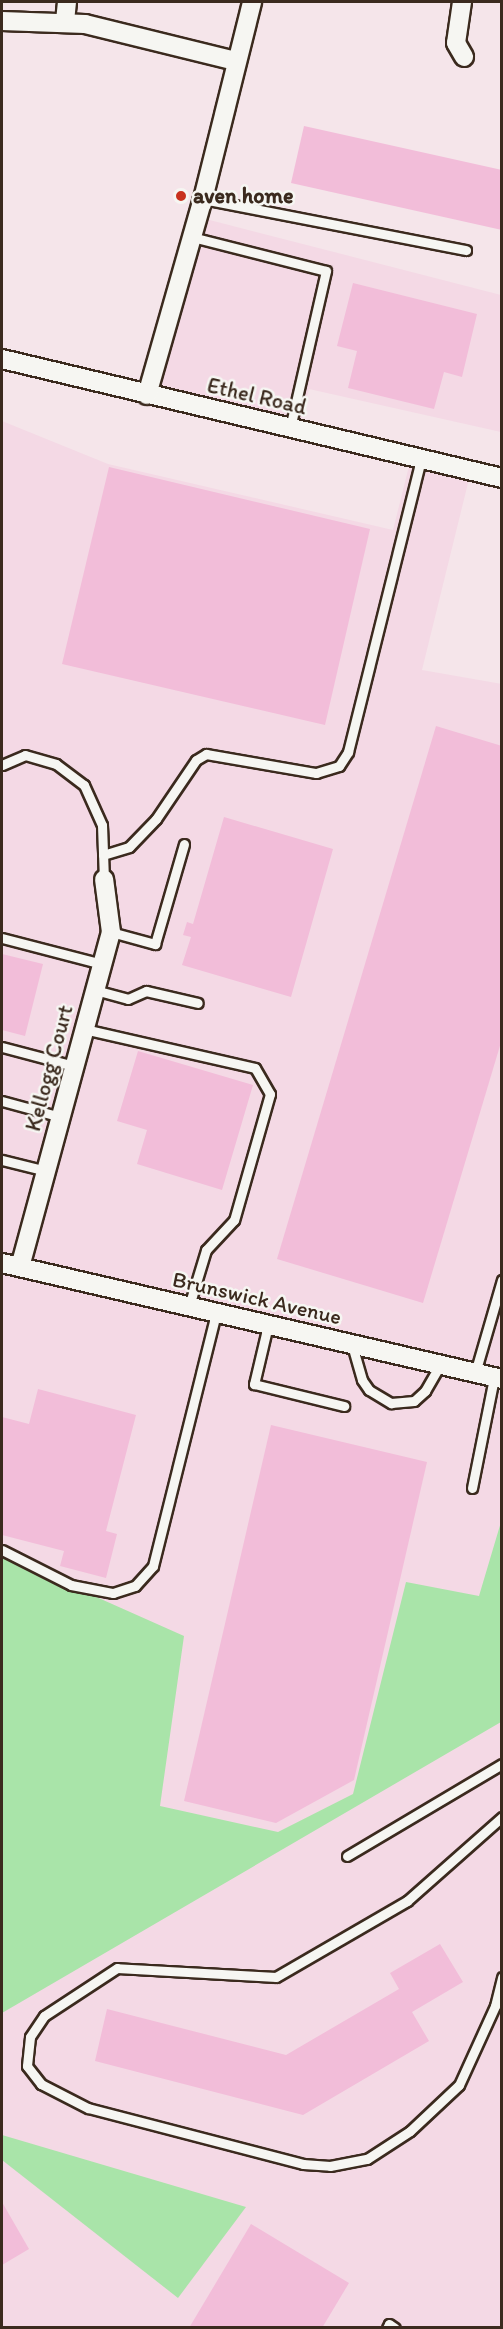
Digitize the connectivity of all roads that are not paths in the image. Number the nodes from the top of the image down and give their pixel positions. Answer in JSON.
{"nodes":[{"id":1,"x":67,"y":2,"type":"edge"},
{"id":2,"x":252,"y":2,"type":"edge"},
{"id":3,"x":462,"y":2,"type":"edge"},
{"id":4,"x":2,"y":21,"type":"edge"},
{"id":5,"x":65,"y":21,"type":"junction"},
{"id":6,"x":464,"y":57,"type":"dead end"},
{"id":7,"x":236,"y":60,"type":"junction"},
{"id":8,"x":203,"y":198,"type":"junction"},
{"id":9,"x":192,"y":237,"type":"junction"},
{"id":10,"x":466,"y":250,"type":"dead end"},
{"id":11,"x":2,"y":359,"type":"edge"},
{"id":12,"x":147,"y":394,"type":"junction"},
{"id":13,"x":290,"y":428,"type":"junction"},
{"id":14,"x":421,"y":459,"type":"junction"},
{"id":15,"x":501,"y":478,"type":"edge"},
{"id":16,"x":2,"y":765,"type":"edge"},
{"id":17,"x":184,"y":844,"type":"dead end"},
{"id":18,"x":104,"y":855,"type":"junction"},
{"id":19,"x":104,"y":879,"type":"joint"},
{"id":20,"x":111,"y":932,"type":"junction"},
{"id":21,"x":2,"y":938,"type":"edge"},
{"id":22,"x":102,"y":964,"type":"junction"},
{"id":23,"x":95,"y":990,"type":"junction"},
{"id":24,"x":198,"y":1003,"type":"dead end"},
{"id":25,"x":84,"y":1029,"type":"junction"},
{"id":26,"x":2,"y":1047,"type":"edge"},
{"id":27,"x":74,"y":1066,"type":"junction"},
{"id":28,"x":2,"y":1101,"type":"edge"},
{"id":29,"x":61,"y":1117,"type":"junction"},
{"id":30,"x":2,"y":1160,"type":"edge"},
{"id":31,"x":46,"y":1171,"type":"junction"},
{"id":32,"x":2,"y":1263,"type":"edge"},
{"id":33,"x":20,"y":1267,"type":"junction"},
{"id":34,"x":501,"y":1280,"type":"edge"},
{"id":35,"x":189,"y":1306,"type":"junction"},
{"id":36,"x":216,"y":1313,"type":"junction"},
{"id":37,"x":268,"y":1325,"type":"junction"},
{"id":38,"x":352,"y":1345,"type":"junction"},
{"id":39,"x":440,"y":1365,"type":"junction"},
{"id":40,"x":475,"y":1373,"type":"junction"},
{"id":41,"x":498,"y":1378,"type":"edge"},
{"id":42,"x":344,"y":1406,"type":"dead end"},
{"id":43,"x":472,"y":1488,"type":"dead end"},
{"id":44,"x":2,"y":1550,"type":"edge"},
{"id":45,"x":501,"y":1764,"type":"edge"},
{"id":46,"x":501,"y":1817,"type":"edge"},
{"id":47,"x":347,"y":1856,"type":"dead end"},
{"id":48,"x":501,"y":1977,"type":"edge"},
{"id":49,"x":387,"y":2328,"type":"edge"},
{"id":50,"x":395,"y":2328,"type":"edge"}],
"edges":[{"from":1,"to":5,"type":"street"},
{"from":2,"to":7,"type":"street"},
{"from":3,"to":6,"type":"street"},
{"from":4,"to":5,"type":"street"},
{"from":5,"to":7,"type":"street"},
{"from":7,"to":8,"type":"street"},
{"from":8,"to":9,"type":"street"},
{"from":8,"to":10,"type":"lane"},
{"from":9,"to":12,"type":"street"},
{"from":9,"to":13,"type":"lane"},
{"from":11,"to":12,"type":"street","name":"Ethel Road"},
{"from":12,"to":13,"type":"street","name":"Ethel Road"},
{"from":13,"to":14,"type":"street","name":"Ethel Road"},
{"from":14,"to":15,"type":"street","name":"Ethel Road"},
{"from":14,"to":18,"type":"lane"},
{"from":16,"to":18,"type":"lane"},
{"from":17,"to":20,"type":"lane"},
{"from":18,"to":19,"type":"lane"},
{"from":19,"to":20,"type":"street","name":"Kellogg Court"},
{"from":20,"to":22,"type":"street","name":"Kellogg Court"},
{"from":21,"to":22,"type":"lane"},
{"from":22,"to":23,"type":"street","name":"Kellogg Court"},
{"from":23,"to":24,"type":"lane"},
{"from":23,"to":25,"type":"street","name":"Kellogg Court"},
{"from":25,"to":27,"type":"street","name":"Kellogg Court"},
{"from":25,"to":35,"type":"lane"},
{"from":26,"to":27,"type":"lane"},
{"from":27,"to":29,"type":"street","name":"Kellogg Court"},
{"from":28,"to":29,"type":"lane"},
{"from":29,"to":31,"type":"street","name":"Kellogg Court"},
{"from":30,"to":31,"type":"lane"},
{"from":31,"to":33,"type":"street","name":"Kellogg Court"},
{"from":32,"to":33,"type":"street","name":"Brunswick Avenue"},
{"from":33,"to":35,"type":"street","name":"Brunswick Avenue"},
{"from":34,"to":40,"type":"lane"},
{"from":35,"to":36,"type":"street","name":"Brunswick Avenue"},
{"from":36,"to":37,"type":"street","name":"Brunswick Avenue"},
{"from":36,"to":44,"type":"lane"},
{"from":37,"to":38,"type":"street","name":"Brunswick Avenue"},
{"from":37,"to":42,"type":"lane"},
{"from":38,"to":39,"type":"street","name":"Brunswick Avenue"},
{"from":38,"to":39,"type":"lane"},
{"from":39,"to":40,"type":"street","name":"Brunswick Avenue"},
{"from":40,"to":41,"type":"street","name":"Brunswick Avenue"},
{"from":41,"to":43,"type":"lane"},
{"from":45,"to":47,"type":"lane"},
{"from":46,"to":48,"type":"lane"},
{"from":49,"to":50,"type":"lane"}]}
